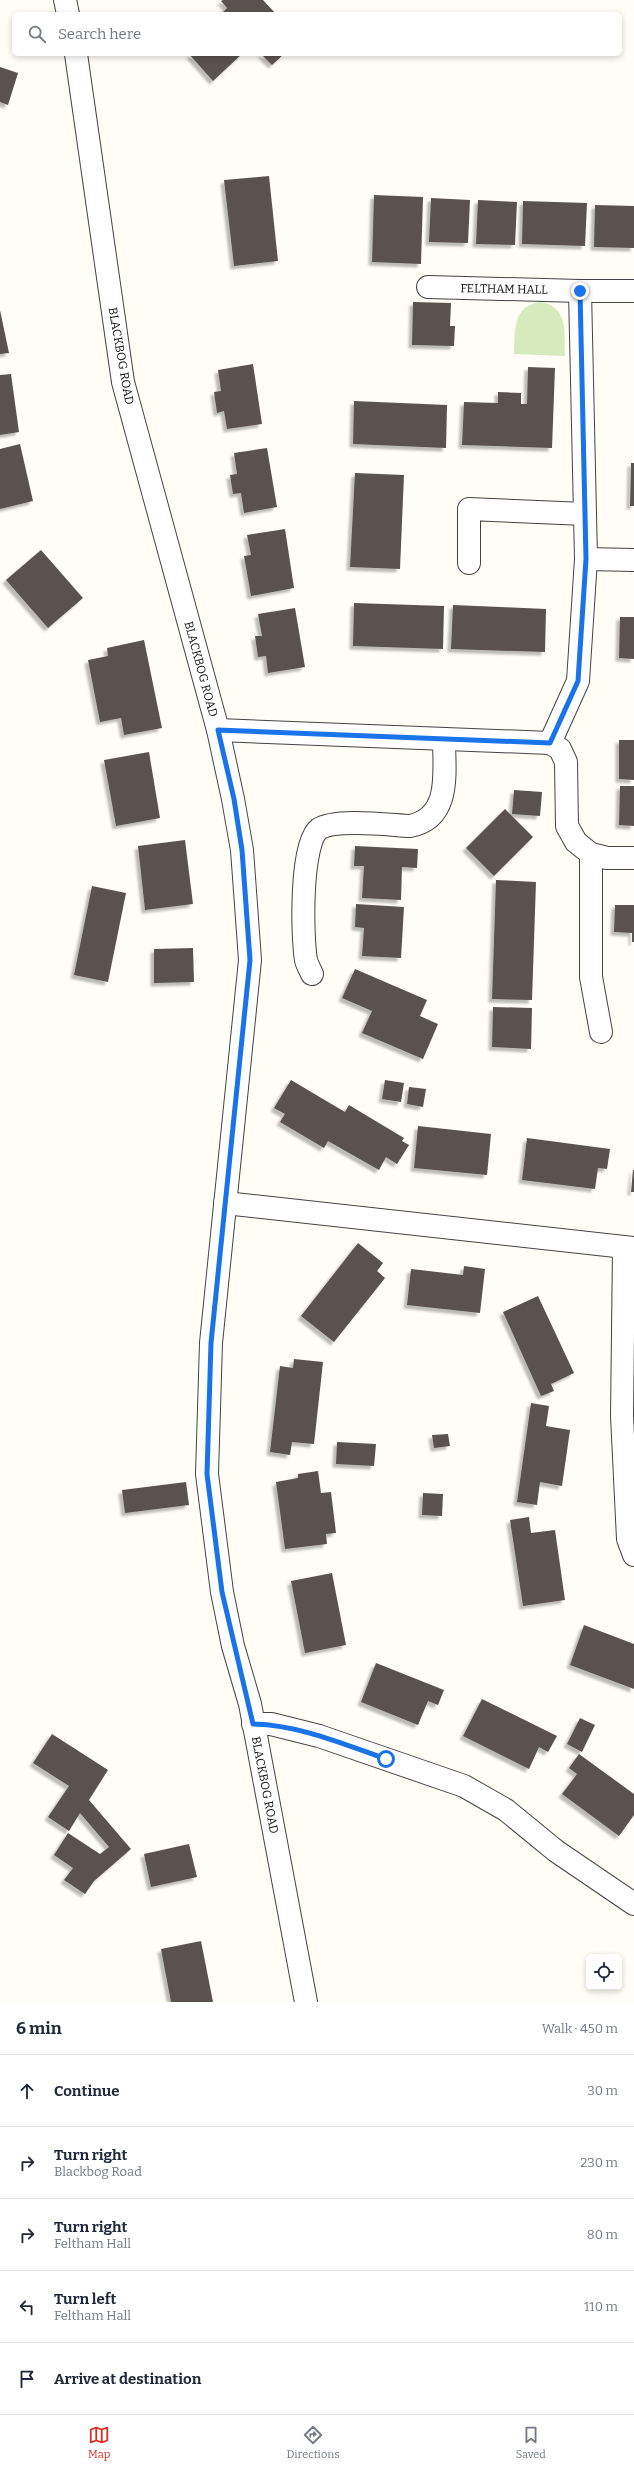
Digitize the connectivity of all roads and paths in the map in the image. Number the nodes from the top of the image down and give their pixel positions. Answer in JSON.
{"nodes":[{"id":1,"x":65,"y":0,"type":"edge"},
{"id":2,"x":68,"y":12,"type":"edge"},
{"id":3,"x":76,"y":56,"type":"edge"},
{"id":4,"x":428,"y":287,"type":"dead end"},
{"id":5,"x":580,"y":291,"type":"junction"},
{"id":6,"x":634,"y":291,"type":"edge"},
{"id":7,"x":585,"y":514,"type":"junction"},
{"id":8,"x":586,"y":559,"type":"junction"},
{"id":9,"x":634,"y":560,"type":"edge"},
{"id":10,"x":469,"y":563,"type":"dead end"},
{"id":11,"x":218,"y":730,"type":"junction"},
{"id":12,"x":444,"y":739,"type":"junction"},
{"id":13,"x":550,"y":743,"type":"junction"},
{"id":14,"x":591,"y":854,"type":"junction"},
{"id":15,"x":634,"y":858,"type":"edge"},
{"id":16,"x":312,"y":974,"type":"dead end"},
{"id":17,"x":601,"y":1032,"type":"dead end"},
{"id":18,"x":225,"y":1203,"type":"junction"},
{"id":19,"x":629,"y":1248,"type":"edge"},
{"id":20,"x":634,"y":1555,"type":"edge"},
{"id":21,"x":253,"y":1724,"type":"junction"},
{"id":22,"x":634,"y":1904,"type":"edge"},
{"id":23,"x":306,"y":2002,"type":"edge"}],
"edges":[{"from":1,"to":2,"type":"street"},
{"from":3,"to":11,"type":"street","name":"BLACKBOG ROAD"},
{"from":4,"to":5,"type":"street","name":"FELTHAM HALL"},
{"from":5,"to":6,"type":"street","name":"FELTHAM HALL"},
{"from":5,"to":7,"type":"street"},
{"from":7,"to":8,"type":"street"},
{"from":7,"to":10,"type":"street"},
{"from":8,"to":9,"type":"street"},
{"from":8,"to":13,"type":"street"},
{"from":11,"to":12,"type":"street"},
{"from":11,"to":18,"type":"street","name":"BLACKBOG ROAD"},
{"from":12,"to":13,"type":"street"},
{"from":12,"to":16,"type":"street"},
{"from":13,"to":14,"type":"street"},
{"from":14,"to":15,"type":"street"},
{"from":14,"to":17,"type":"street"},
{"from":18,"to":19,"type":"street"},
{"from":18,"to":21,"type":"street","name":"BLACKBOG ROAD"},
{"from":19,"to":20,"type":"street"},
{"from":21,"to":22,"type":"street"},
{"from":21,"to":23,"type":"street","name":"BLACKBOG ROAD"}]}
